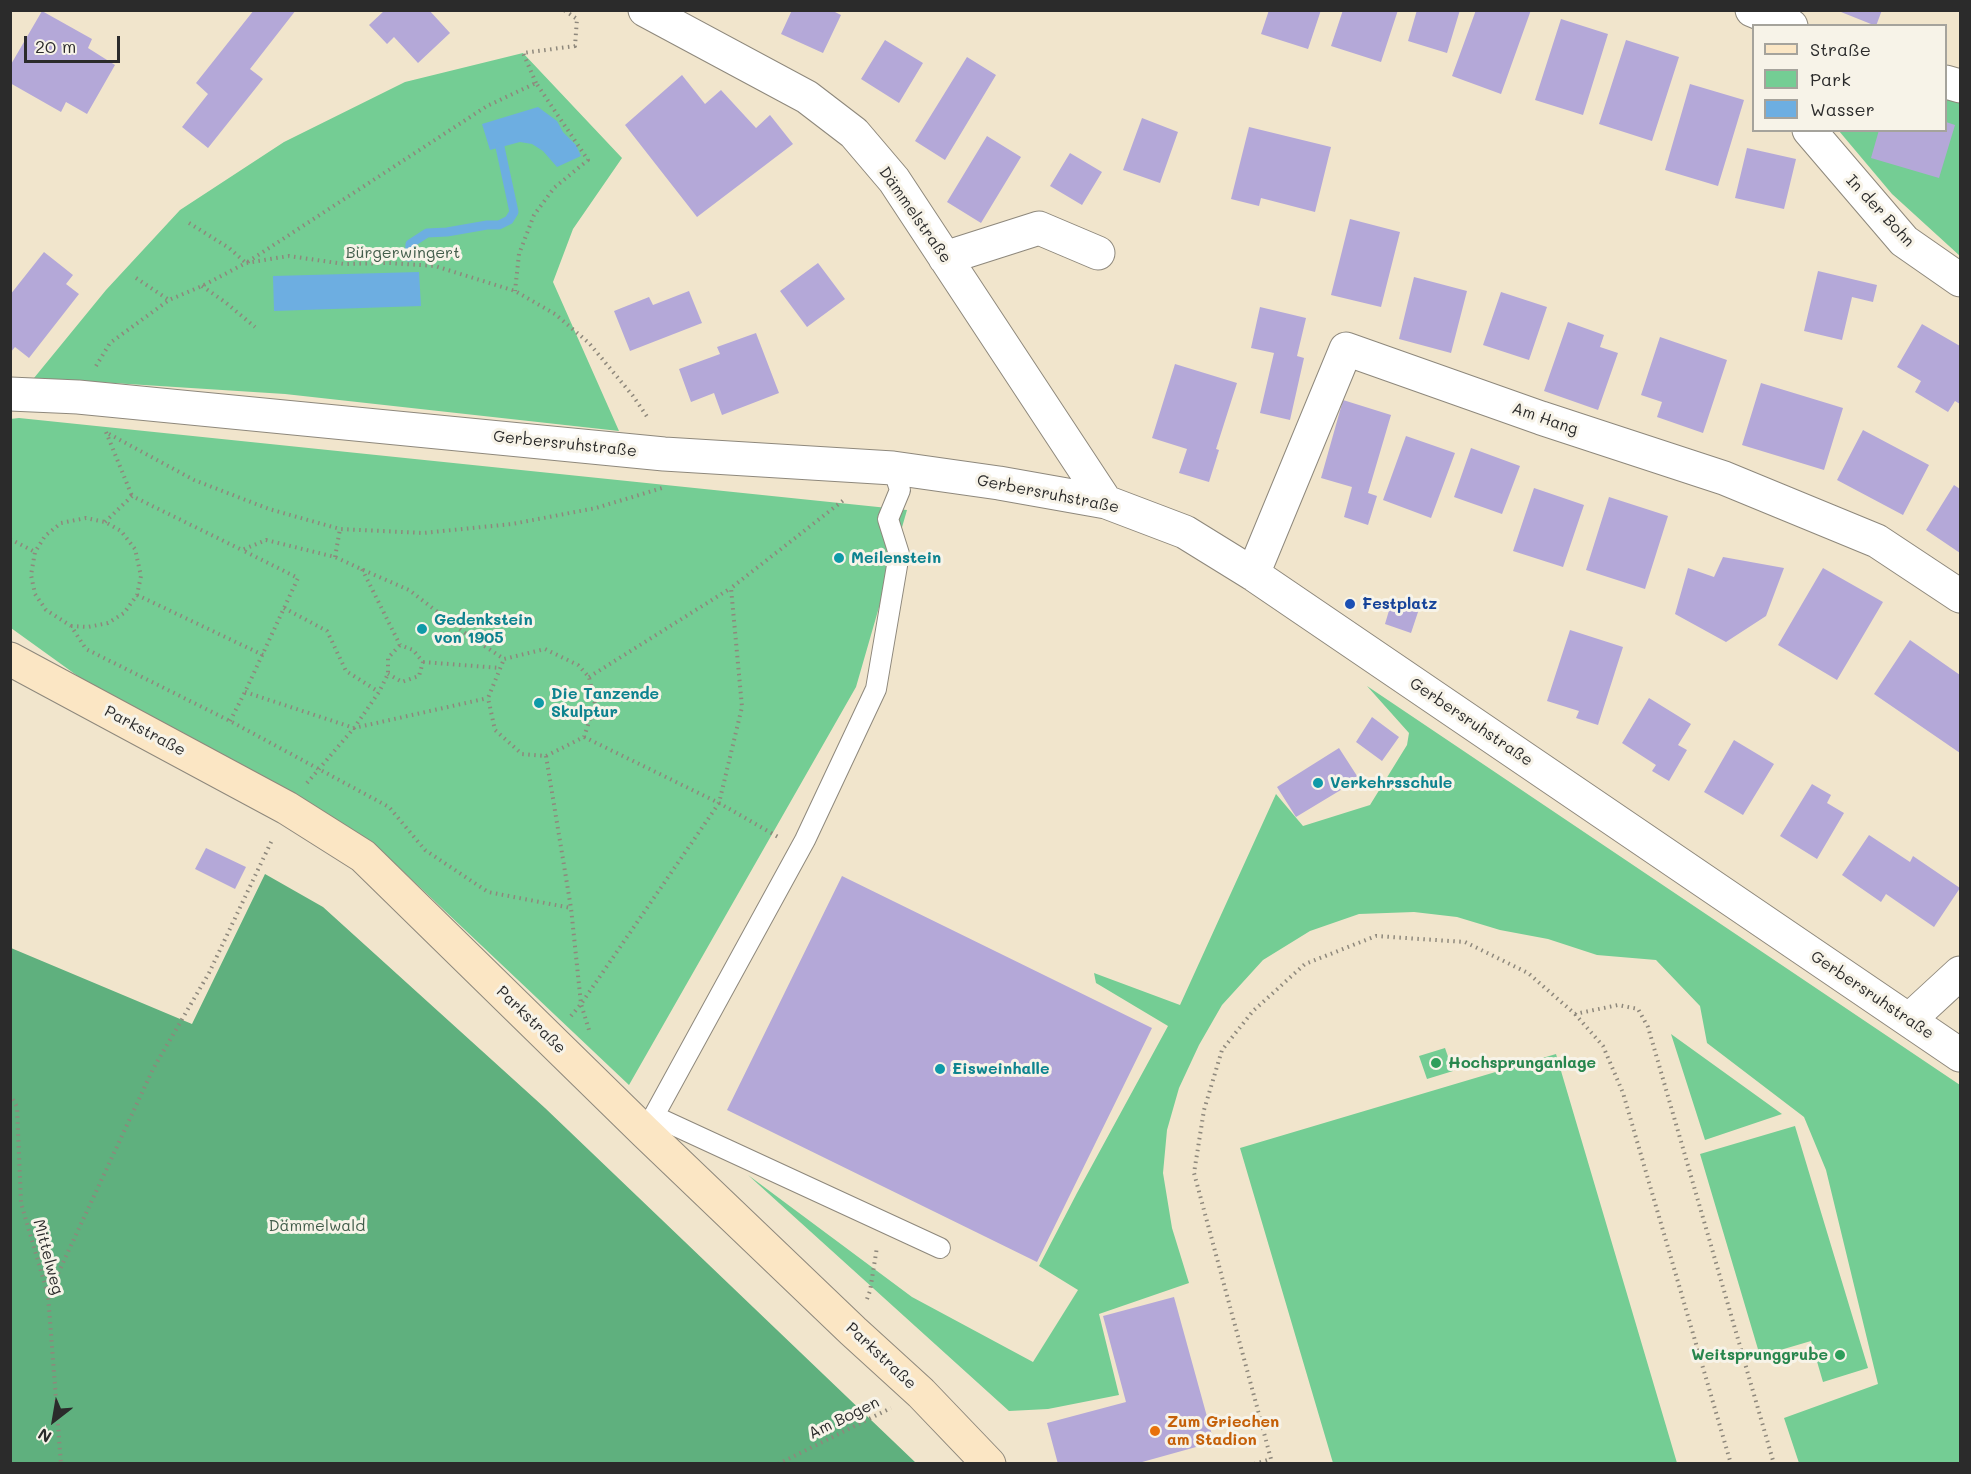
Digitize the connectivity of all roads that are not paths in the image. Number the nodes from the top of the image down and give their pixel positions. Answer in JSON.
{"nodes":[{"id":1,"x":645,"y":10,"type":"edge"},
{"id":2,"x":1811,"y":132,"type":"edge"},
{"id":3,"x":1098,"y":253,"type":"dead end"},
{"id":4,"x":945,"y":258,"type":"junction"},
{"id":5,"x":1960,"y":280,"type":"edge"},
{"id":6,"x":10,"y":394,"type":"edge"},
{"id":7,"x":893,"y":468,"type":"junction"},
{"id":8,"x":1106,"y":502,"type":"junction"},
{"id":9,"x":1253,"y":574,"type":"junction"},
{"id":10,"x":1960,"y":596,"type":"edge"},
{"id":11,"x":10,"y":659,"type":"edge"},
{"id":12,"x":1960,"y":973,"type":"edge"},
{"id":13,"x":1909,"y":1020,"type":"junction"},
{"id":14,"x":1960,"y":1055,"type":"edge"},
{"id":15,"x":650,"y":1124,"type":"junction"},
{"id":16,"x":940,"y":1248,"type":"dead end"},
{"id":17,"x":989,"y":1464,"type":"edge"}],
"edges":[{"from":1,"to":4,"type":"street","name":"Dämmelstraße"},
{"from":2,"to":5,"type":"street","name":"In der Bohn"},
{"from":3,"to":4,"type":"street"},
{"from":4,"to":8,"type":"street","name":"Dämmelstraße"},
{"from":6,"to":7,"type":"street","name":"Gerbersruhstraße"},
{"from":7,"to":8,"type":"street","name":"Gerbersruhstraße"},
{"from":7,"to":15,"type":"lane"},
{"from":8,"to":9,"type":"street","name":"Gerbersruhstraße"},
{"from":9,"to":10,"type":"street","name":"Am Hang"},
{"from":9,"to":13,"type":"street","name":"Gerbersruhstraße"},
{"from":11,"to":15,"type":"street","name":"Parkstraße"},
{"from":12,"to":13,"type":"street"},
{"from":13,"to":14,"type":"street","name":"Gerbersruhstraße"},
{"from":15,"to":16,"type":"lane"},
{"from":15,"to":17,"type":"street","name":"Parkstraße"}]}
